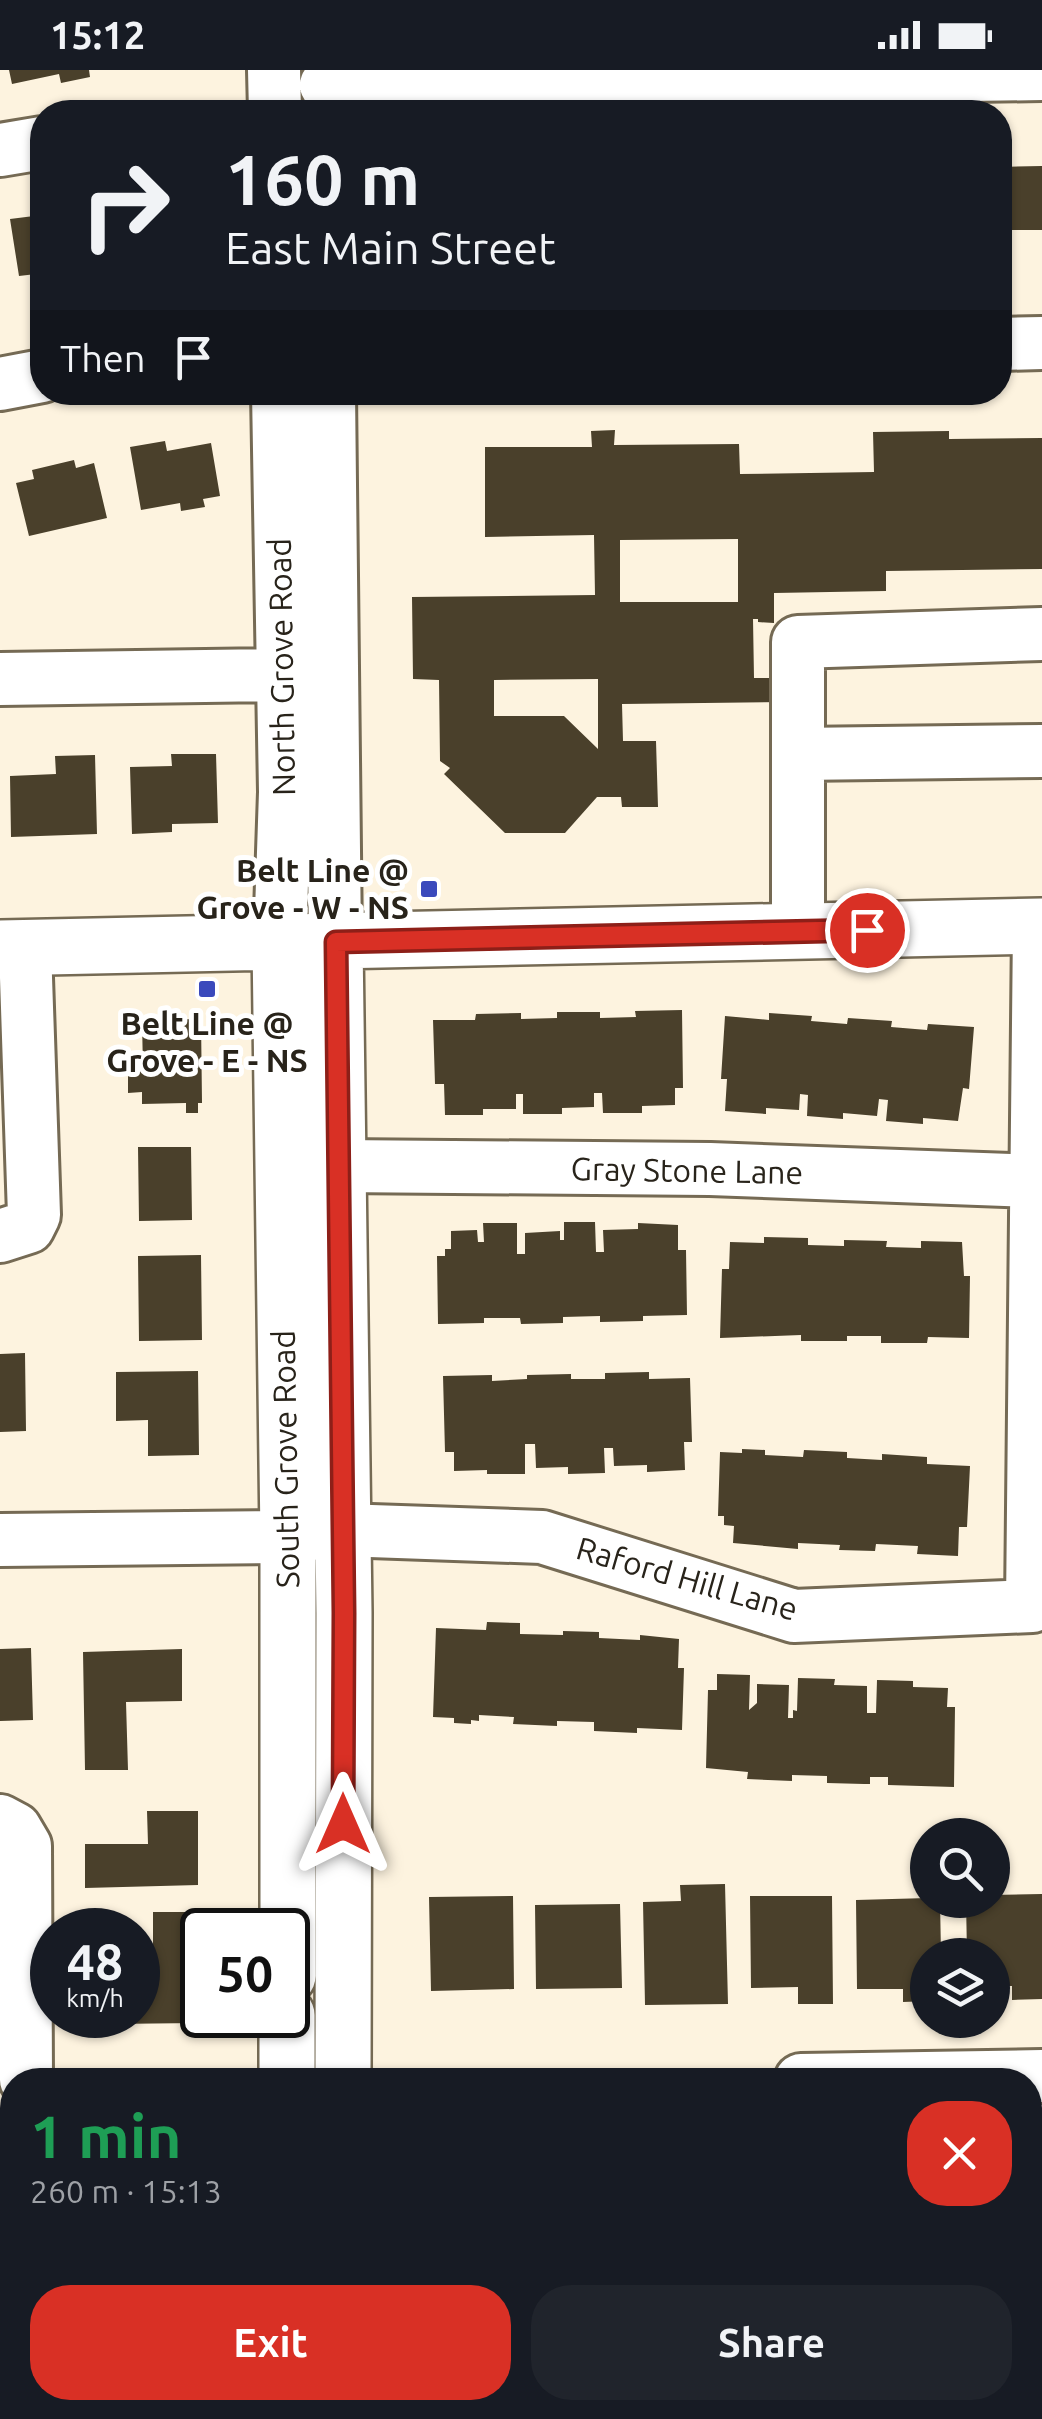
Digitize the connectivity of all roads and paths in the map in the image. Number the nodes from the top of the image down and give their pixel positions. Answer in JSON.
{"nodes":[{"id":1,"x":274,"y":70,"type":"edge"},
{"id":2,"x":1042,"y":74,"type":"edge"},
{"id":3,"x":326,"y":89,"type":"edge"},
{"id":4,"x":274,"y":100,"type":"edge"},
{"id":5,"x":30,"y":145,"type":"edge"},
{"id":6,"x":0,"y":150,"type":"edge"},
{"id":7,"x":1012,"y":344,"type":"edge"},
{"id":8,"x":1042,"y":344,"type":"edge"},
{"id":9,"x":30,"y":378,"type":"edge"},
{"id":10,"x":0,"y":384,"type":"edge"},
{"id":11,"x":278,"y":405,"type":"edge"},
{"id":12,"x":329,"y":405,"type":"edge"},
{"id":13,"x":1042,"y":634,"type":"edge"},
{"id":14,"x":282,"y":674,"type":"junction"},
{"id":15,"x":0,"y":679,"type":"edge"},
{"id":16,"x":1042,"y":751,"type":"edge"},
{"id":17,"x":798,"y":754,"type":"junction"},
{"id":18,"x":1041,"y":926,"type":"edge"},
{"id":19,"x":798,"y":932,"type":"junction"},
{"id":20,"x":280,"y":942,"type":"junction"},
{"id":21,"x":336,"y":942,"type":"junction"},
{"id":22,"x":13,"y":948,"type":"edge"},
{"id":23,"x":338,"y":1166,"type":"junction"},
{"id":24,"x":1035,"y":1181,"type":"junction"},
{"id":25,"x":0,"y":1236,"type":"edge"},
{"id":26,"x":342,"y":1530,"type":"junction"},
{"id":27,"x":288,"y":1536,"type":"junction"},
{"id":28,"x":0,"y":1540,"type":"edge"},
{"id":29,"x":0,"y":1821,"type":"edge"},
{"id":30,"x":288,"y":1908,"type":"edge"},
{"id":31,"x":288,"y":2038,"type":"edge"},
{"id":32,"x":26,"y":2068,"type":"edge"},
{"id":33,"x":287,"y":2068,"type":"edge"},
{"id":34,"x":343,"y":2068,"type":"edge"}],
"edges":[{"from":1,"to":4,"type":"street"},
{"from":2,"to":3,"type":"street"},
{"from":5,"to":6,"type":"street"},
{"from":7,"to":8,"type":"street"},
{"from":9,"to":10,"type":"street"},
{"from":11,"to":14,"type":"street","name":"North Grove Road"},
{"from":12,"to":21,"type":"street","name":"North Grove Road"},
{"from":13,"to":17,"type":"street"},
{"from":14,"to":15,"type":"street"},
{"from":14,"to":20,"type":"street","name":"North Grove Road"},
{"from":16,"to":17,"type":"street"},
{"from":17,"to":19,"type":"street"},
{"from":18,"to":19,"type":"main road"},
{"from":18,"to":24,"type":"street"},
{"from":19,"to":21,"type":"main road"},
{"from":20,"to":21,"type":"main road"},
{"from":20,"to":22,"type":"main road"},
{"from":20,"to":27,"type":"main road","name":"South Grove Road"},
{"from":21,"to":23,"type":"main road","name":"South Grove Road"},
{"from":22,"to":25,"type":"street"},
{"from":23,"to":24,"type":"street","name":"Gray Stone Lane"},
{"from":23,"to":26,"type":"main road","name":"South Grove Road"},
{"from":24,"to":26,"type":"street","name":"Raford Hill Lane"},
{"from":26,"to":27,"type":"street","name":"Raford Hill Lane"},
{"from":26,"to":34,"type":"main road","name":"South Grove Road"},
{"from":27,"to":28,"type":"street","name":"Raford Hill Lane"},
{"from":27,"to":30,"type":"main road","name":"South Grove Road"},
{"from":29,"to":32,"type":"street"},
{"from":31,"to":33,"type":"main road"}]}
